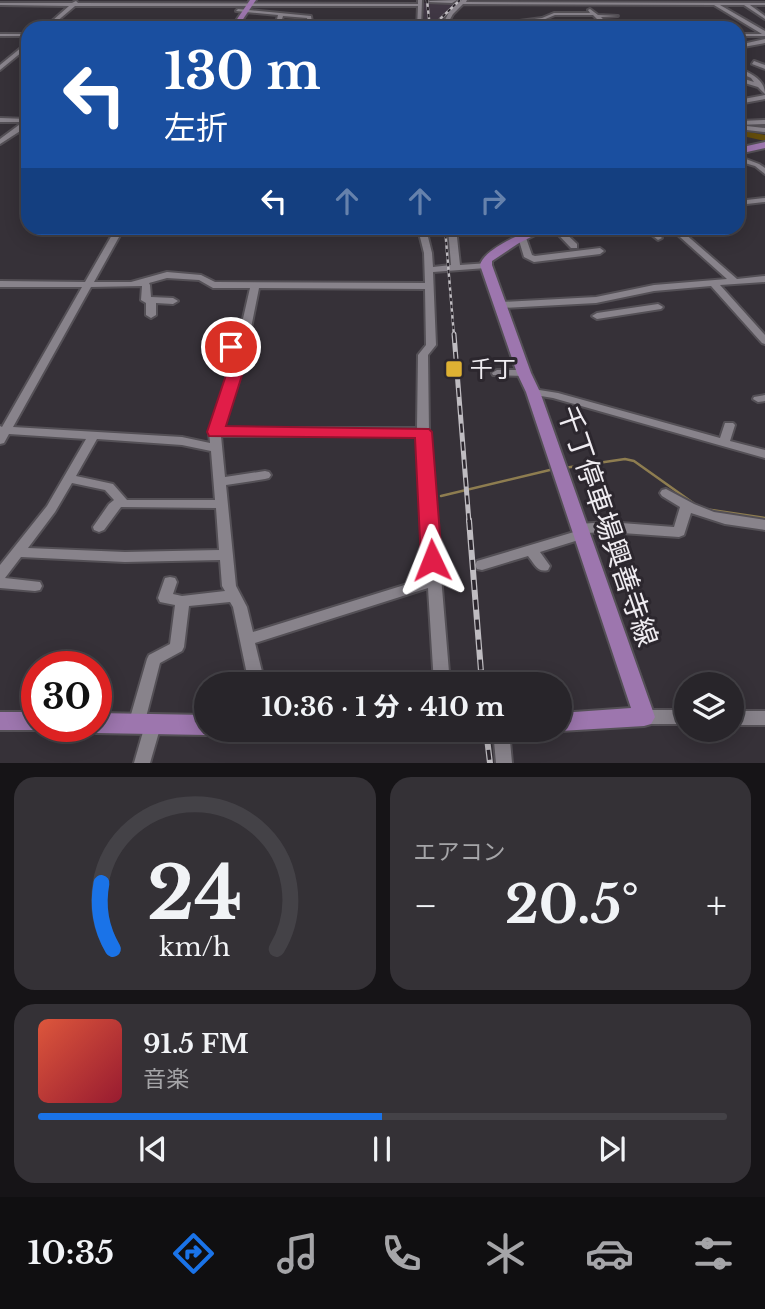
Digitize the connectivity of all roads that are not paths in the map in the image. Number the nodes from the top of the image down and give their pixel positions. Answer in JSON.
{"nodes":[{"id":1,"x":455,"y":0,"type":"edge"},
{"id":2,"x":572,"y":0,"type":"edge"},
{"id":3,"x":707,"y":0,"type":"edge"},
{"id":4,"x":464,"y":1,"type":"edge"},
{"id":5,"x":77,"y":2,"type":"edge"},
{"id":6,"x":430,"y":2,"type":"dead end"},
{"id":7,"x":743,"y":2,"type":"edge"},
{"id":8,"x":213,"y":3,"type":"edge"},
{"id":9,"x":420,"y":3,"type":"edge"},
{"id":10,"x":578,"y":3,"type":"junction"},
{"id":11,"x":0,"y":4,"type":"edge"},
{"id":12,"x":306,"y":4,"type":"junction"},
{"id":13,"x":714,"y":4,"type":"junction"},
{"id":14,"x":765,"y":4,"type":"edge"},
{"id":15,"x":360,"y":5,"type":"junction"},
{"id":16,"x":248,"y":8,"type":"edge"},
{"id":17,"x":281,"y":12,"type":"junction"},
{"id":18,"x":607,"y":12,"type":"dead end"},
{"id":19,"x":359,"y":13,"type":"dead end"},
{"id":20,"x":595,"y":14,"type":"junction"},
{"id":21,"x":616,"y":16,"type":"dead end"},
{"id":22,"x":309,"y":18,"type":"junction"},
{"id":23,"x":765,"y":18,"type":"edge"},
{"id":24,"x":543,"y":19,"type":"joint"},
{"id":25,"x":55,"y":21,"type":"edge"},
{"id":26,"x":279,"y":21,"type":"edge"},
{"id":27,"x":310,"y":21,"type":"edge"},
{"id":28,"x":419,"y":21,"type":"edge"},
{"id":29,"x":447,"y":21,"type":"edge"},
{"id":30,"x":527,"y":21,"type":"edge"},
{"id":31,"x":601,"y":21,"type":"edge"},
{"id":32,"x":756,"y":27,"type":"junction"},
{"id":33,"x":765,"y":27,"type":"edge"},
{"id":34,"x":765,"y":34,"type":"edge"},
{"id":35,"x":0,"y":35,"type":"edge"},
{"id":36,"x":21,"y":35,"type":"edge"},
{"id":37,"x":745,"y":35,"type":"edge"},
{"id":38,"x":765,"y":41,"type":"edge"},
{"id":39,"x":756,"y":47,"type":"junction"},
{"id":40,"x":765,"y":47,"type":"edge"},
{"id":41,"x":745,"y":48,"type":"edge"},
{"id":42,"x":21,"y":50,"type":"edge"},
{"id":43,"x":754,"y":63,"type":"dead end"},
{"id":44,"x":765,"y":67,"type":"edge"},
{"id":45,"x":0,"y":68,"type":"edge"},
{"id":46,"x":745,"y":73,"type":"edge"},
{"id":47,"x":745,"y":81,"type":"edge"},
{"id":48,"x":763,"y":86,"type":"edge"},
{"id":49,"x":745,"y":98,"type":"edge"},
{"id":50,"x":0,"y":120,"type":"edge"},
{"id":51,"x":21,"y":122,"type":"edge"},
{"id":52,"x":765,"y":122,"type":"edge"},
{"id":53,"x":745,"y":124,"type":"edge"},
{"id":54,"x":21,"y":126,"type":"edge"},
{"id":55,"x":745,"y":126,"type":"edge"},
{"id":56,"x":765,"y":130,"type":"edge"},
{"id":57,"x":0,"y":142,"type":"edge"},
{"id":58,"x":765,"y":145,"type":"edge"},
{"id":59,"x":745,"y":149,"type":"edge"},
{"id":60,"x":745,"y":161,"type":"edge"},
{"id":61,"x":765,"y":173,"type":"edge"},
{"id":62,"x":765,"y":200,"type":"edge"},
{"id":63,"x":745,"y":202,"type":"edge"},
{"id":64,"x":116,"y":235,"type":"edge"},
{"id":65,"x":423,"y":235,"type":"edge"},
{"id":66,"x":453,"y":235,"type":"edge"},
{"id":67,"x":527,"y":235,"type":"edge"},
{"id":68,"x":563,"y":235,"type":"edge"},
{"id":69,"x":655,"y":235,"type":"edge"},
{"id":70,"x":683,"y":235,"type":"edge"},
{"id":71,"x":522,"y":237,"type":"junction"},
{"id":72,"x":658,"y":238,"type":"dead end"},
{"id":73,"x":575,"y":246,"type":"dead end"},
{"id":74,"x":600,"y":251,"type":"dead end"},
{"id":75,"x":486,"y":265,"type":"junction"},
{"id":76,"x":456,"y":268,"type":"junction"},
{"id":77,"x":428,"y":270,"type":"junction"},
{"id":78,"x":765,"y":279,"type":"edge"},
{"id":79,"x":733,"y":280,"type":"junction"},
{"id":80,"x":712,"y":282,"type":"junction"},
{"id":81,"x":142,"y":283,"type":"junction"},
{"id":82,"x":0,"y":284,"type":"edge"},
{"id":83,"x":88,"y":285,"type":"junction"},
{"id":84,"x":255,"y":285,"type":"junction"},
{"id":85,"x":428,"y":286,"type":"junction"},
{"id":86,"x":673,"y":286,"type":"junction"},
{"id":87,"x":684,"y":296,"type":"dead end"},
{"id":88,"x":614,"y":297,"type":"junction"},
{"id":89,"x":151,"y":300,"type":"junction"},
{"id":90,"x":173,"y":301,"type":"dead end"},
{"id":91,"x":501,"y":305,"type":"junction"},
{"id":92,"x":658,"y":307,"type":"dead end"},
{"id":93,"x":627,"y":311,"type":"junction"},
{"id":94,"x":152,"y":315,"type":"dead end"},
{"id":95,"x":597,"y":316,"type":"dead end"},
{"id":96,"x":765,"y":341,"type":"edge"},
{"id":97,"x":497,"y":373,"type":"dead end"},
{"id":98,"x":524,"y":373,"type":"junction"},
{"id":99,"x":533,"y":392,"type":"junction"},
{"id":100,"x":729,"y":425,"type":"dead end"},
{"id":101,"x":215,"y":432,"type":"junction"},
{"id":102,"x":423,"y":432,"type":"junction"},
{"id":103,"x":2,"y":433,"type":"edge"},
{"id":104,"x":93,"y":437,"type":"junction"},
{"id":105,"x":724,"y":442,"type":"junction"},
{"id":106,"x":216,"y":448,"type":"junction"},
{"id":107,"x":765,"y":454,"type":"edge"},
{"id":108,"x":265,"y":475,"type":"dead end"},
{"id":109,"x":68,"y":478,"type":"junction"},
{"id":110,"x":220,"y":482,"type":"junction"},
{"id":111,"x":666,"y":492,"type":"dead end"},
{"id":112,"x":120,"y":502,"type":"junction"},
{"id":113,"x":221,"y":504,"type":"junction"},
{"id":114,"x":686,"y":507,"type":"junction"},
{"id":115,"x":765,"y":525,"type":"edge"},
{"id":116,"x":99,"y":527,"type":"dead end"},
{"id":117,"x":579,"y":532,"type":"junction"},
{"id":118,"x":530,"y":549,"type":"junction"},
{"id":119,"x":18,"y":552,"type":"junction"},
{"id":120,"x":225,"y":555,"type":"junction"},
{"id":121,"x":482,"y":565,"type":"dead end"},
{"id":122,"x":542,"y":566,"type":"dead end"},
{"id":123,"x":0,"y":575,"type":"edge"},
{"id":124,"x":433,"y":581,"type":"junction"},
{"id":125,"x":170,"y":582,"type":"dead end"},
{"id":126,"x":0,"y":583,"type":"edge"},
{"id":127,"x":35,"y":586,"type":"dead end"},
{"id":128,"x":234,"y":596,"type":"junction"},
{"id":129,"x":182,"y":601,"type":"junction"},
{"id":130,"x":248,"y":639,"type":"junction"},
{"id":131,"x":255,"y":672,"type":"edge"},
{"id":132,"x":441,"y":672,"type":"edge"},
{"id":133,"x":645,"y":717,"type":"junction"},
{"id":134,"x":674,"y":718,"type":"edge"},
{"id":135,"x":744,"y":718,"type":"edge"},
{"id":136,"x":765,"y":718,"type":"edge"},
{"id":137,"x":0,"y":720,"type":"edge"},
{"id":138,"x":21,"y":721,"type":"edge"},
{"id":139,"x":572,"y":721,"type":"edge"},
{"id":140,"x":112,"y":724,"type":"edge"},
{"id":141,"x":145,"y":725,"type":"junction"},
{"id":142,"x":194,"y":725,"type":"edge"},
{"id":143,"x":502,"y":742,"type":"edge"},
{"id":144,"x":142,"y":763,"type":"edge"},
{"id":145,"x":504,"y":763,"type":"edge"}],
"edges":[{"from":1,"to":6,"type":"street"},
{"from":2,"to":10,"type":"street"},
{"from":3,"to":13,"type":"street"},
{"from":4,"to":10,"type":"street"},
{"from":4,"to":29,"type":"street"},
{"from":5,"to":8,"type":"street"},
{"from":5,"to":11,"type":"street"},
{"from":5,"to":25,"type":"street"},
{"from":7,"to":13,"type":"street"},
{"from":7,"to":14,"type":"street"},
{"from":7,"to":23,"type":"street"},
{"from":8,"to":16,"type":"street"},
{"from":9,"to":15,"type":"street"},
{"from":9,"to":28,"type":"street"},
{"from":10,"to":13,"type":"street"},
{"from":10,"to":20,"type":"street"},
{"from":12,"to":15,"type":"street"},
{"from":12,"to":16,"type":"street"},
{"from":12,"to":22,"type":"street"},
{"from":13,"to":32,"type":"street"},
{"from":15,"to":19,"type":"street"},
{"from":16,"to":17,"type":"street"},
{"from":17,"to":22,"type":"street"},
{"from":17,"to":26,"type":"street"},
{"from":18,"to":20,"type":"street"},
{"from":20,"to":21,"type":"street"},
{"from":20,"to":24,"type":"street"},
{"from":20,"to":31,"type":"street"},
{"from":22,"to":27,"type":"street"},
{"from":24,"to":30,"type":"street"},
{"from":32,"to":33,"type":"street"},
{"from":32,"to":34,"type":"street"},
{"from":34,"to":37,"type":"street"},
{"from":35,"to":36,"type":"street"},
{"from":38,"to":39,"type":"street"},
{"from":39,"to":40,"type":"street"},
{"from":39,"to":41,"type":"street"},
{"from":42,"to":45,"type":"street"},
{"from":43,"to":44,"type":"street"},
{"from":46,"to":48,"type":"street"},
{"from":47,"to":48,"type":"street"},
{"from":48,"to":49,"type":"street"},
{"from":50,"to":51,"type":"street"},
{"from":52,"to":53,"type":"street"},
{"from":54,"to":57,"type":"street"},
{"from":55,"to":56,"type":"street"},
{"from":58,"to":59,"type":"main road"},
{"from":60,"to":61,"type":"street"},
{"from":62,"to":63,"type":"street"},
{"from":64,"to":83,"type":"street"},
{"from":65,"to":77,"type":"street"},
{"from":66,"to":76,"type":"street"},
{"from":67,"to":71,"type":"main road"},
{"from":68,"to":73,"type":"street"},
{"from":69,"to":72,"type":"street"},
{"from":70,"to":79,"type":"street"},
{"from":71,"to":74,"type":"street"},
{"from":71,"to":75,"type":"main road"},
{"from":75,"to":76,"type":"street"},
{"from":75,"to":91,"type":"main road","name":"千丁停車場興善寺線"},
{"from":76,"to":77,"type":"street"},
{"from":77,"to":85,"type":"street"},
{"from":78,"to":79,"type":"street"},
{"from":79,"to":80,"type":"street"},
{"from":80,"to":86,"type":"street"},
{"from":80,"to":96,"type":"street"},
{"from":81,"to":83,"type":"street"},
{"from":81,"to":84,"type":"street"},
{"from":81,"to":89,"type":"street"},
{"from":82,"to":83,"type":"street"},
{"from":83,"to":103,"type":"street"},
{"from":84,"to":85,"type":"street"},
{"from":84,"to":101,"type":"street"},
{"from":85,"to":102,"type":"street"},
{"from":86,"to":87,"type":"street"},
{"from":86,"to":88,"type":"street"},
{"from":88,"to":91,"type":"street"},
{"from":88,"to":93,"type":"street"},
{"from":89,"to":90,"type":"street"},
{"from":89,"to":94,"type":"street"},
{"from":91,"to":98,"type":"main road","name":"千丁停車場興善寺線"},
{"from":92,"to":93,"type":"street"},
{"from":93,"to":95,"type":"street"},
{"from":97,"to":98,"type":"street"},
{"from":98,"to":99,"type":"main road","name":"千丁停車場興善寺線"},
{"from":99,"to":105,"type":"street"},
{"from":99,"to":117,"type":"main road","name":"千丁停車場興善寺線"},
{"from":100,"to":105,"type":"street"},
{"from":101,"to":102,"type":"street"},
{"from":101,"to":106,"type":"street"},
{"from":102,"to":124,"type":"street"},
{"from":103,"to":104,"type":"street"},
{"from":104,"to":106,"type":"street"},
{"from":104,"to":109,"type":"street"},
{"from":105,"to":107,"type":"street"},
{"from":106,"to":110,"type":"street"},
{"from":108,"to":110,"type":"street"},
{"from":109,"to":112,"type":"street"},
{"from":109,"to":119,"type":"street"},
{"from":110,"to":113,"type":"street"},
{"from":111,"to":114,"type":"street"},
{"from":112,"to":113,"type":"street"},
{"from":112,"to":116,"type":"street"},
{"from":113,"to":120,"type":"street"},
{"from":114,"to":115,"type":"street"},
{"from":114,"to":117,"type":"street"},
{"from":117,"to":118,"type":"street"},
{"from":117,"to":133,"type":"main road","name":"千丁停車場興善寺線"},
{"from":118,"to":121,"type":"street"},
{"from":118,"to":122,"type":"street"},
{"from":119,"to":120,"type":"street"},
{"from":119,"to":123,"type":"street"},
{"from":120,"to":128,"type":"street"},
{"from":124,"to":130,"type":"street"},
{"from":124,"to":132,"type":"street"},
{"from":125,"to":129,"type":"street"},
{"from":126,"to":127,"type":"street"},
{"from":128,"to":129,"type":"street"},
{"from":128,"to":130,"type":"street"},
{"from":129,"to":141,"type":"street"},
{"from":130,"to":131,"type":"street"},
{"from":133,"to":134,"type":"street"},
{"from":133,"to":139,"type":"main road"},
{"from":135,"to":136,"type":"street"},
{"from":137,"to":138,"type":"main road"},
{"from":140,"to":141,"type":"main road"},
{"from":141,"to":142,"type":"main road"},
{"from":141,"to":144,"type":"street"},
{"from":143,"to":145,"type":"street"}]}
